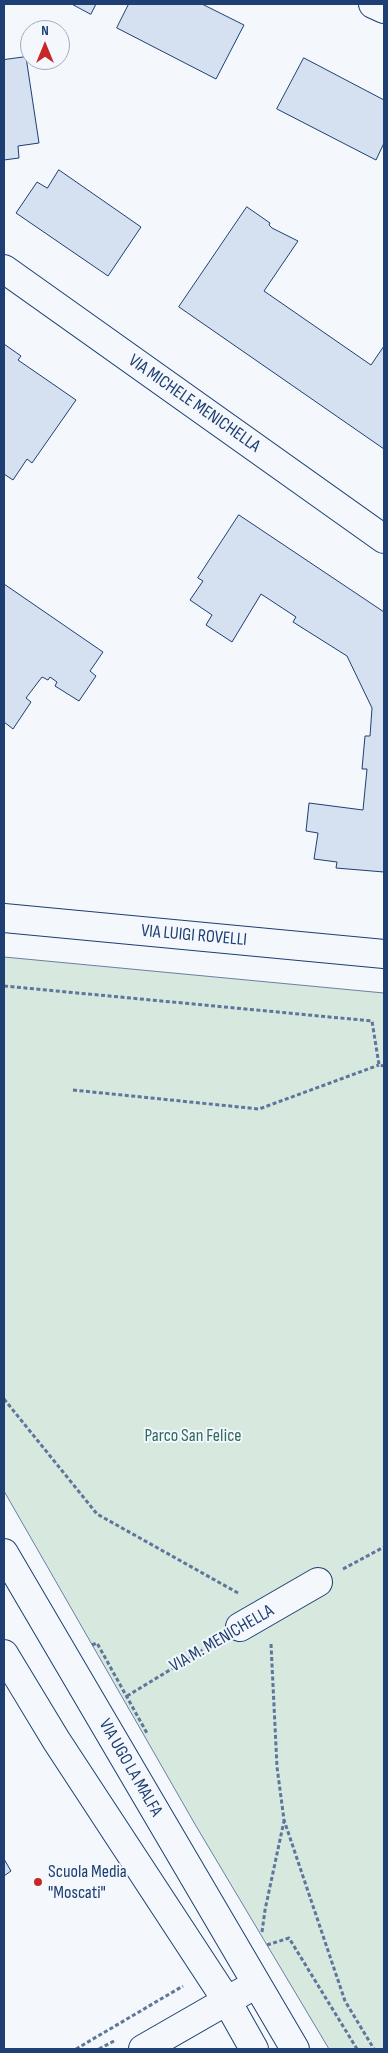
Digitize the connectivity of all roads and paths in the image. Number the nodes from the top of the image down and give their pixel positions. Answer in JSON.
{"nodes":[{"id":1,"x":373,"y":4,"type":"edge"},
{"id":2,"x":384,"y":10,"type":"edge"},
{"id":3,"x":4,"y":269,"type":"edge"},
{"id":4,"x":384,"y":539,"type":"edge"},
{"id":5,"x":4,"y":918,"type":"edge"},
{"id":6,"x":384,"y":954,"type":"edge"},
{"id":7,"x":4,"y":986,"type":"edge"},
{"id":8,"x":379,"y":1065,"type":"junction"},
{"id":9,"x":384,"y":1066,"type":"edge"},
{"id":10,"x":73,"y":1090,"type":"dead end"},
{"id":11,"x":4,"y":1399,"type":"edge"},
{"id":12,"x":384,"y":1547,"type":"edge"},
{"id":13,"x":4,"y":1553,"type":"edge"},
{"id":14,"x":318,"y":1582,"type":"joint"},
{"id":15,"x":269,"y":1611,"type":"junction"},
{"id":16,"x":240,"y":1627,"type":"joint"},
{"id":17,"x":4,"y":1654,"type":"edge"},
{"id":18,"x":127,"y":1696,"type":"dead end"},
{"id":19,"x":284,"y":1820,"type":"junction"},
{"id":20,"x":262,"y":1933,"type":"dead end"},
{"id":21,"x":261,"y":1941,"type":"dead end"},
{"id":22,"x":268,"y":1953,"type":"dead end"},
{"id":23,"x":257,"y":1984,"type":"junction"},
{"id":24,"x":227,"y":2001,"type":"junction"},
{"id":25,"x":143,"y":2049,"type":"edge"},
{"id":26,"x":254,"y":2049,"type":"edge"},
{"id":27,"x":295,"y":2049,"type":"edge"},
{"id":28,"x":374,"y":2049,"type":"edge"}],
"edges":[{"from":1,"to":2,"type":"street"},
{"from":3,"to":4,"type":"street","name":"VIA MICHELE MENICHELLA"},
{"from":5,"to":6,"type":"street","name":"VIA LUIGI ROVELLI"},
{"from":7,"to":8,"type":"path"},
{"from":8,"to":9,"type":"path"},
{"from":8,"to":10,"type":"path"},
{"from":11,"to":15,"type":"path"},
{"from":12,"to":14,"type":"path"},
{"from":13,"to":23,"type":"street","name":"VIA UGO LA MALFA"},
{"from":14,"to":15,"type":"street","name":"VIA M. MENICHELLA"},
{"from":15,"to":16,"type":"street","name":"VIA M. MENICHELLA"},
{"from":15,"to":19,"type":"path"},
{"from":16,"to":18,"type":"path","name":"VIA M. MENICHELLA"},
{"from":17,"to":24,"type":"street"},
{"from":19,"to":20,"type":"path"},
{"from":19,"to":28,"type":"path"},
{"from":21,"to":22,"type":"path"},
{"from":23,"to":24,"type":"street"},
{"from":23,"to":27,"type":"street","name":"VIA UGO LA MALFA"},
{"from":24,"to":25,"type":"street"},
{"from":24,"to":26,"type":"street"}]}
